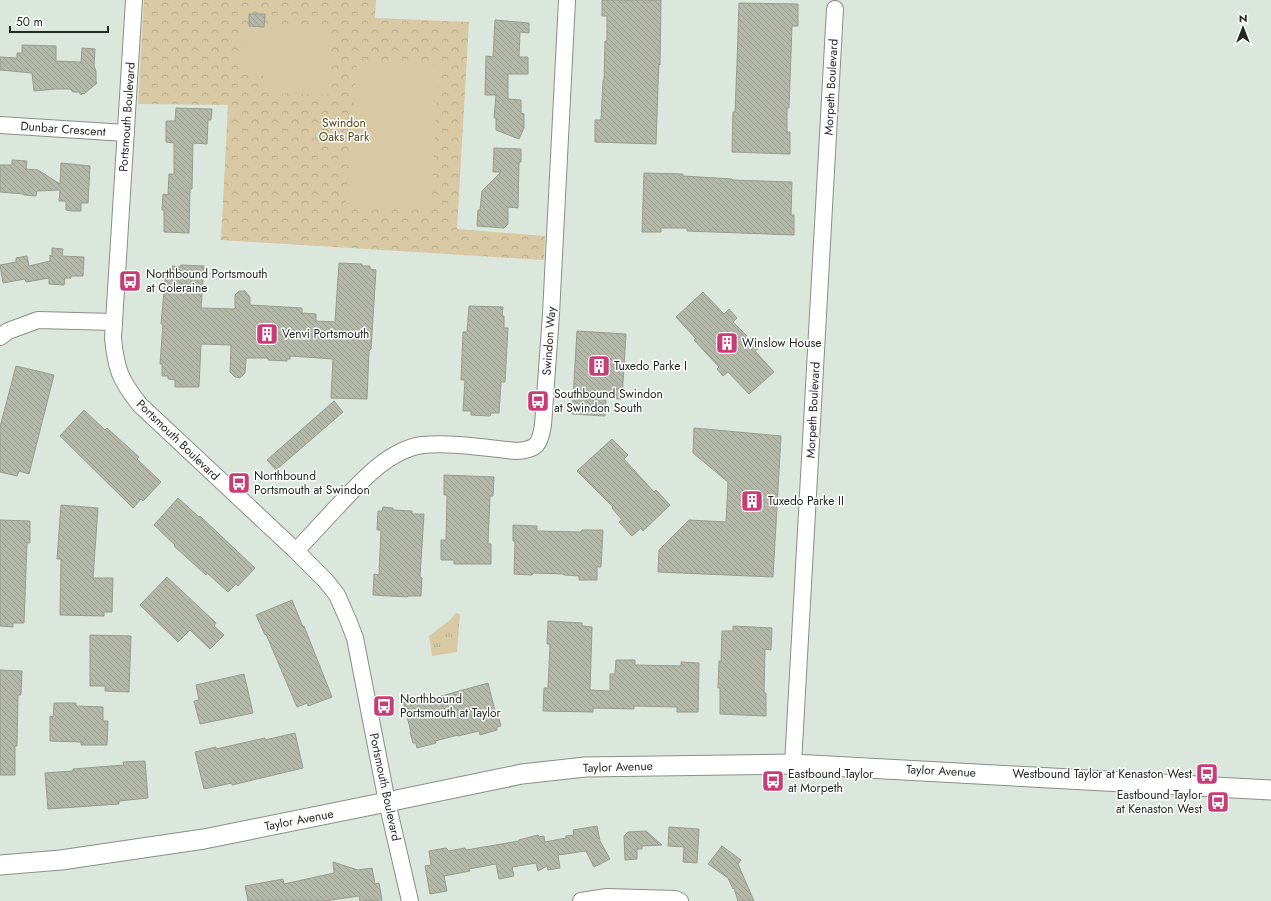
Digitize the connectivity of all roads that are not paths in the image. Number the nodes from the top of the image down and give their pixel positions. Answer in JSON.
{"nodes":[{"id":1,"x":134,"y":0,"type":"edge"},
{"id":2,"x":567,"y":0,"type":"edge"},
{"id":3,"x":835,"y":9,"type":"dead end"},
{"id":4,"x":0,"y":125,"type":"edge"},
{"id":5,"x":126,"y":133,"type":"junction"},
{"id":6,"x":114,"y":322,"type":"junction"},
{"id":7,"x":0,"y":337,"type":"edge"},
{"id":8,"x":296,"y":552,"type":"junction"},
{"id":9,"x":793,"y":764,"type":"junction"},
{"id":10,"x":1243,"y":788,"type":"junction"},
{"id":11,"x":1271,"y":790,"type":"edge"},
{"id":12,"x":1271,"y":794,"type":"edge"},
{"id":13,"x":388,"y":802,"type":"junction"},
{"id":14,"x":0,"y":866,"type":"edge"},
{"id":15,"x":410,"y":901,"type":"edge"},
{"id":16,"x":581,"y":901,"type":"edge"},
{"id":17,"x":680,"y":901,"type":"edge"}],
"edges":[{"from":1,"to":5,"type":"street","name":"Portsmouth Boulevard"},
{"from":2,"to":8,"type":"street","name":"Swindon Way"},
{"from":3,"to":9,"type":"street","name":"Morpeth Boulevard"},
{"from":4,"to":5,"type":"street","name":"Dunbar Crescent"},
{"from":5,"to":6,"type":"street","name":"Portsmouth Boulevard"},
{"from":6,"to":7,"type":"street"},
{"from":6,"to":8,"type":"street","name":"Portsmouth Boulevard"},
{"from":8,"to":13,"type":"street","name":"Portsmouth Boulevard"},
{"from":9,"to":10,"type":"street","name":"Taylor Avenue"},
{"from":9,"to":13,"type":"street","name":"Taylor Avenue"},
{"from":10,"to":11,"type":"street","name":"Taylor Avenue"},
{"from":10,"to":12,"type":"street","name":"Taylor Avenue"},
{"from":13,"to":14,"type":"street","name":"Taylor Avenue"},
{"from":13,"to":15,"type":"street","name":"Portsmouth Boulevard"},
{"from":16,"to":17,"type":"street"}]}
